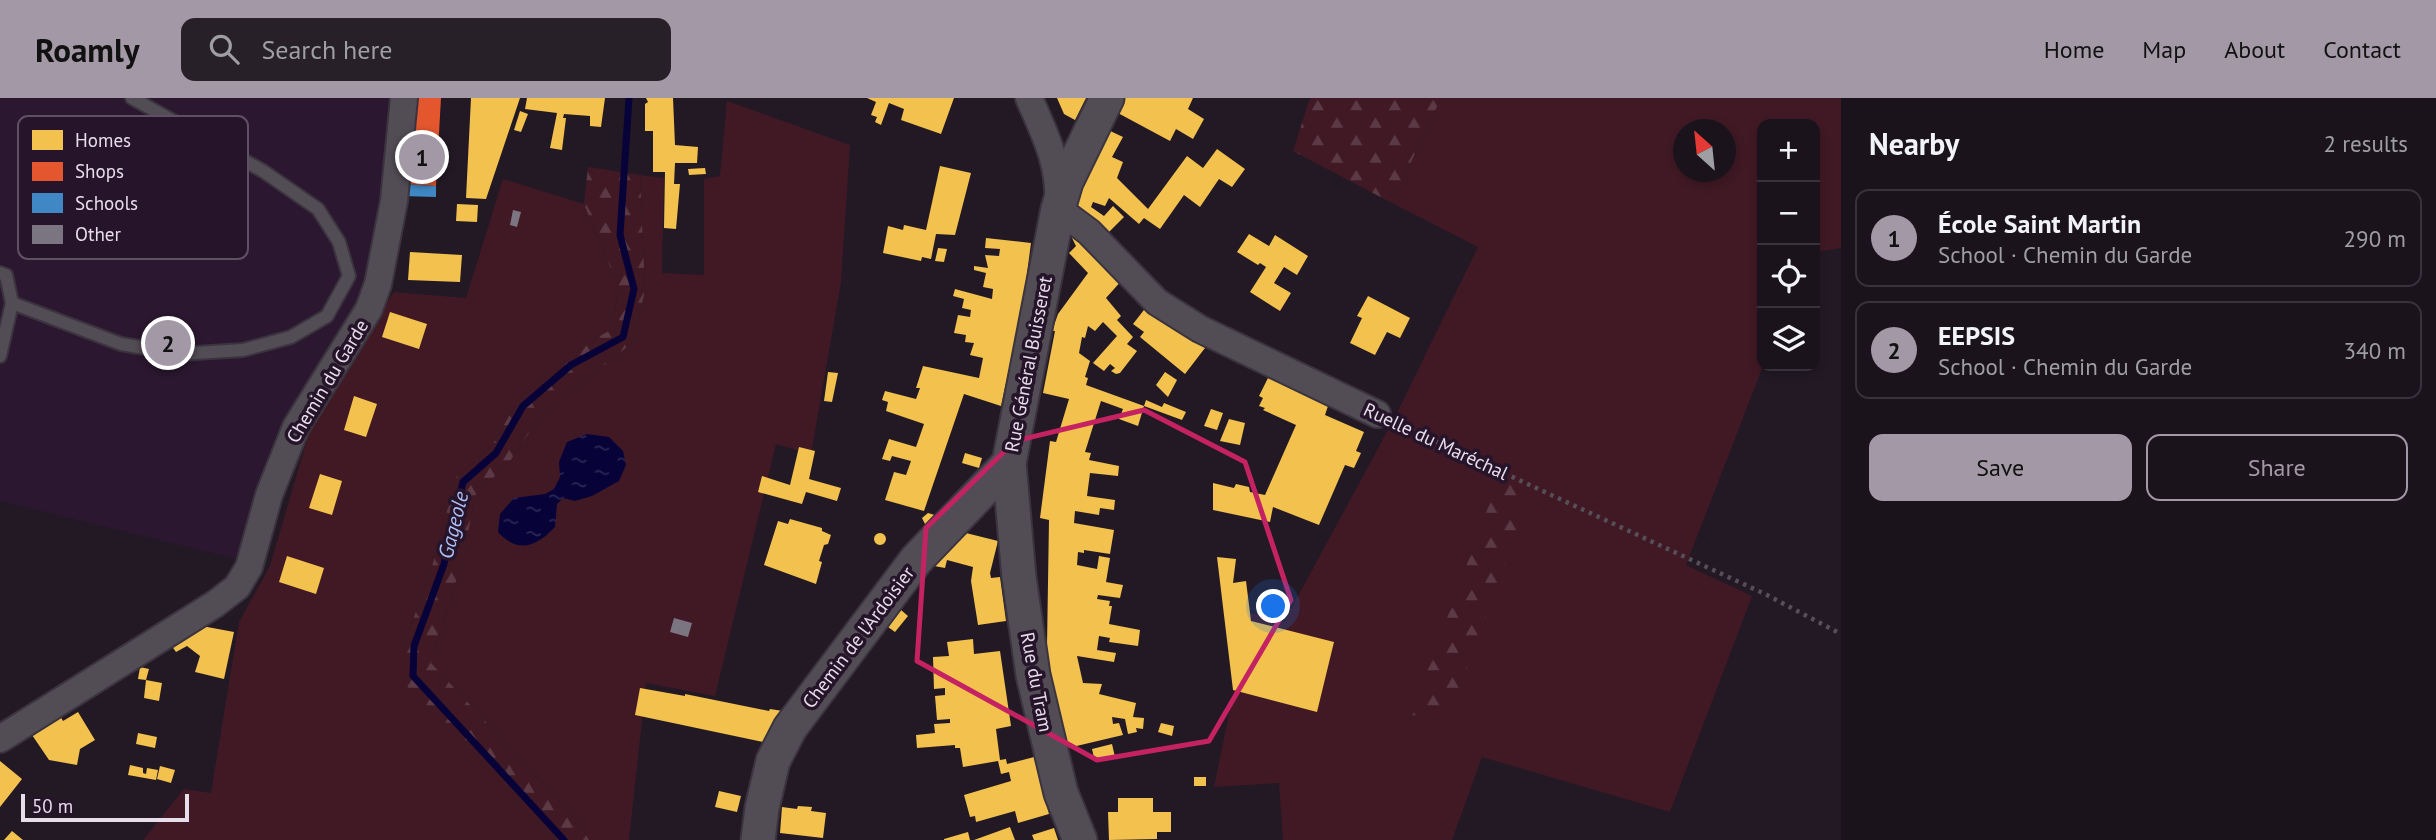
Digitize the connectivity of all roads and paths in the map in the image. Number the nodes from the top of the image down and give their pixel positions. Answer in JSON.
{"nodes":[{"id":1,"x":132,"y":98,"type":"edge"},
{"id":2,"x":404,"y":98,"type":"edge"},
{"id":3,"x":1029,"y":98,"type":"edge"},
{"id":4,"x":1107,"y":98,"type":"edge"},
{"id":5,"x":164,"y":116,"type":"edge"},
{"id":6,"x":248,"y":163,"type":"edge"},
{"id":7,"x":1058,"y":209,"type":"junction"},
{"id":8,"x":0,"y":273,"type":"edge"},
{"id":9,"x":12,"y":303,"type":"junction"},
{"id":10,"x":0,"y":356,"type":"edge"},
{"id":11,"x":1377,"y":414,"type":"joint"},
{"id":12,"x":1009,"y":463,"type":"junction"},
{"id":13,"x":1015,"y":521,"type":"joint"},
{"id":14,"x":1841,"y":634,"type":"edge"},
{"id":15,"x":0,"y":739,"type":"edge"},
{"id":16,"x":758,"y":840,"type":"edge"},
{"id":17,"x":1080,"y":840,"type":"edge"}],
"edges":[{"from":1,"to":5,"type":"lane"},
{"from":2,"to":15,"type":"street","name":"Chemin du Garde"},
{"from":3,"to":7,"type":"street"},
{"from":4,"to":7,"type":"street","name":"Rue Général Buisseret"},
{"from":6,"to":9,"type":"lane"},
{"from":7,"to":11,"type":"street","name":"Ruelle du Maréchal"},
{"from":7,"to":12,"type":"street","name":"Rue Général Buisseret"},
{"from":8,"to":9,"type":"lane"},
{"from":9,"to":10,"type":"lane"},
{"from":11,"to":14,"type":"path","name":"Ruelle du Maréchal"},
{"from":12,"to":13,"type":"street","name":"Rue Général Buisseret"},
{"from":12,"to":16,"type":"street","name":"Chemin de l'Ardoisier"},
{"from":13,"to":17,"type":"street","name":"Rue du Tram"}]}
